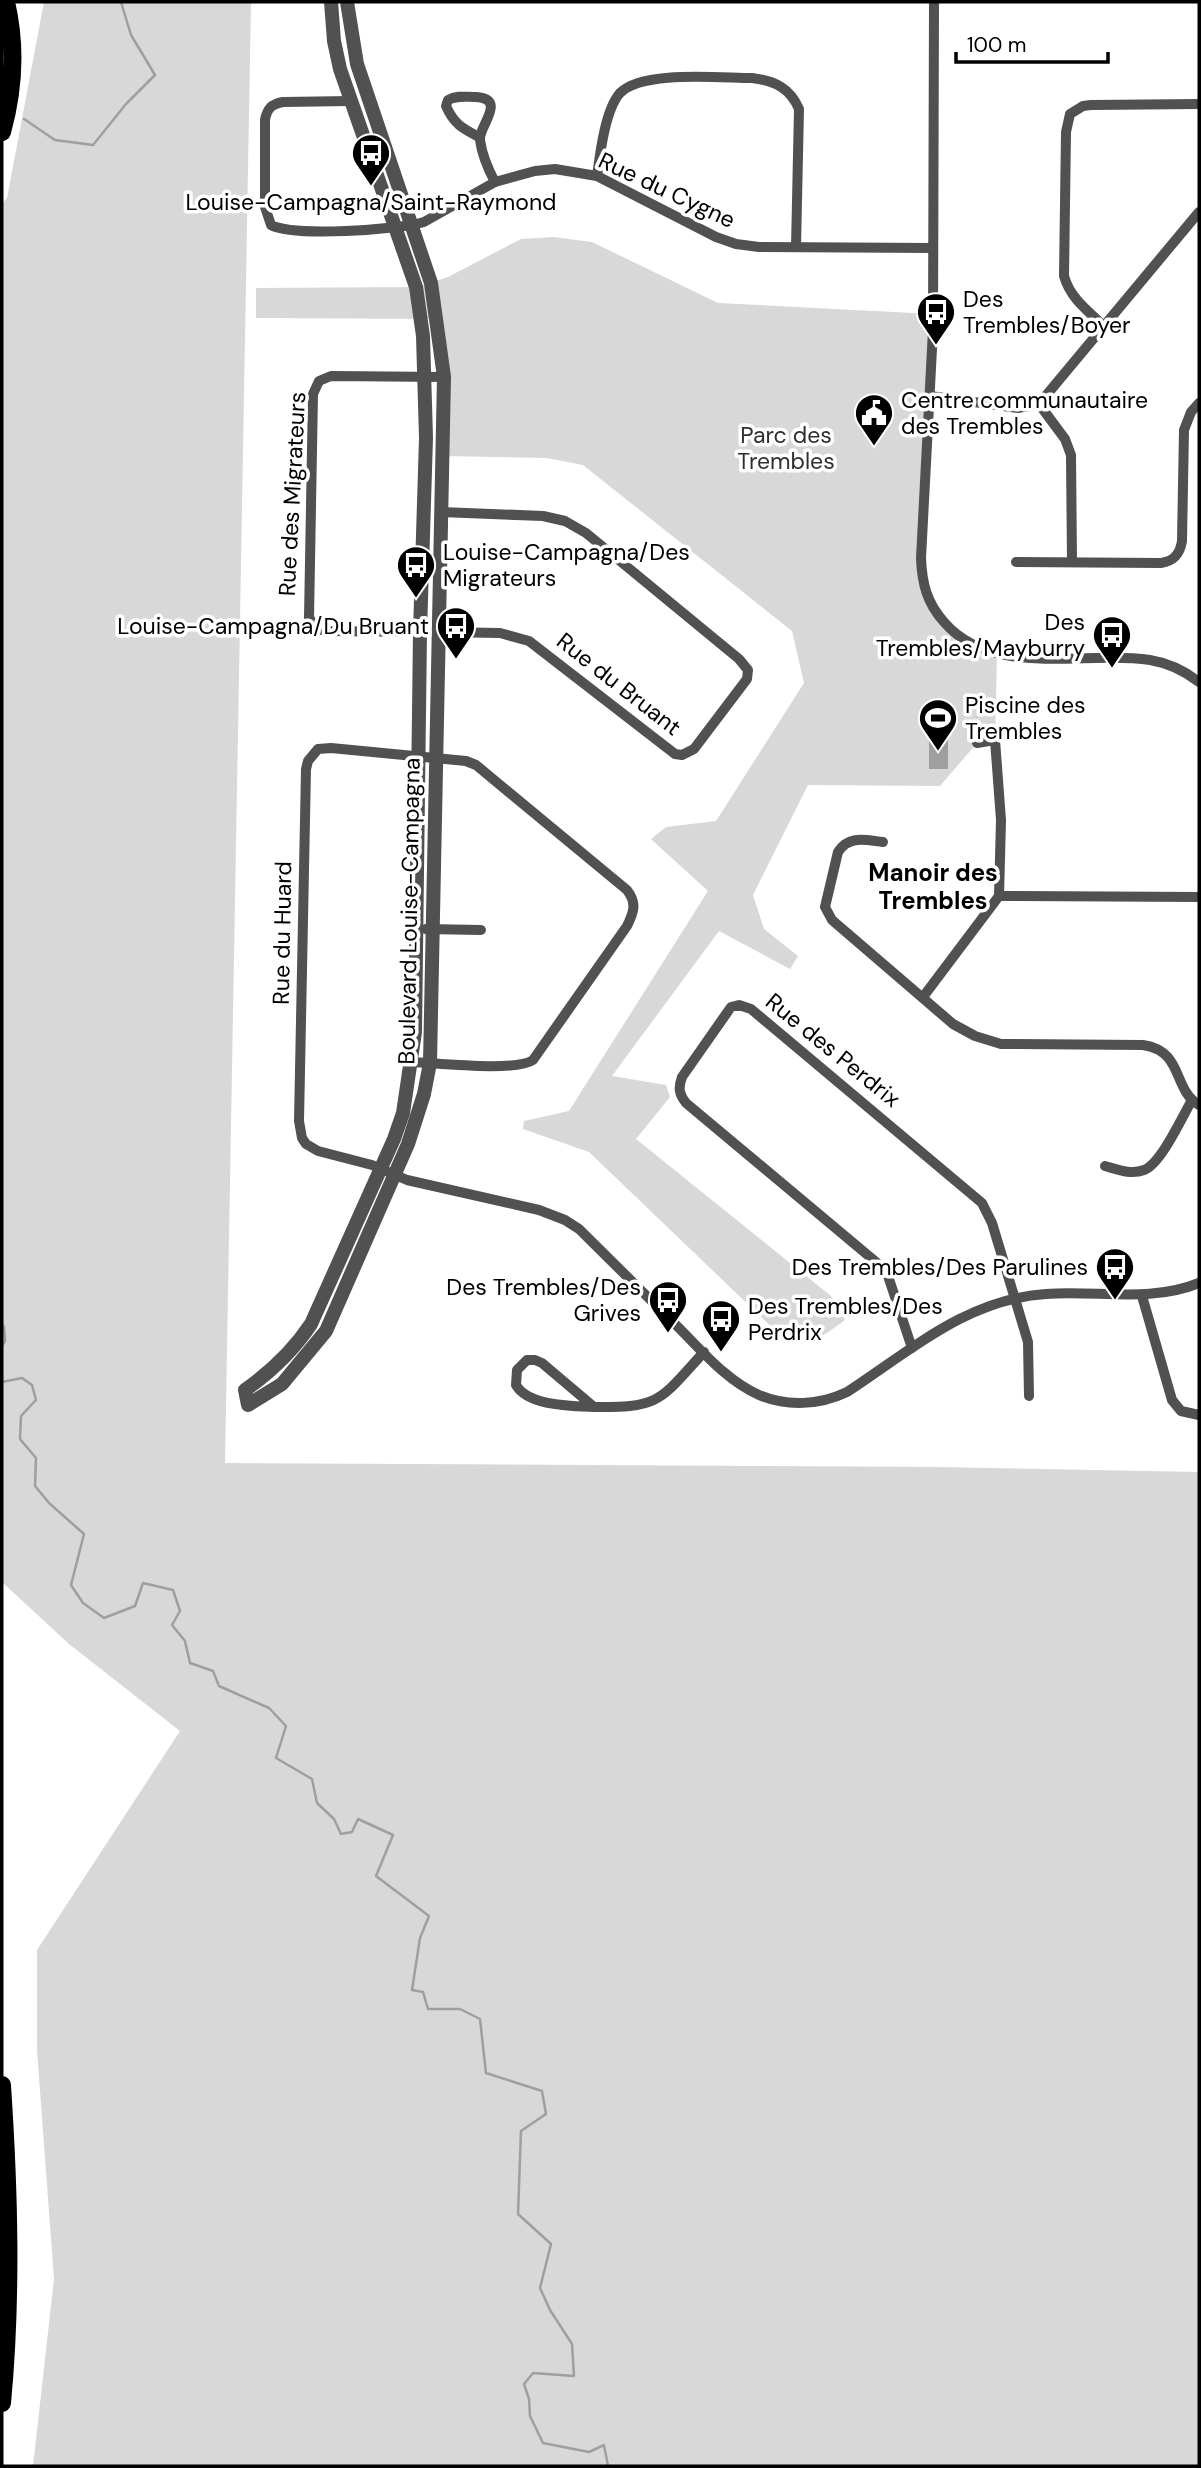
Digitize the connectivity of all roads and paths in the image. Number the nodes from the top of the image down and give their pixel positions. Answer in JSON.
{"nodes":[{"id":1,"x":6,"y":2,"type":"edge"},
{"id":2,"x":331,"y":2,"type":"edge"},
{"id":3,"x":346,"y":2,"type":"edge"},
{"id":4,"x":934,"y":2,"type":"edge"},
{"id":5,"x":351,"y":101,"type":"junction"},
{"id":6,"x":1199,"y":104,"type":"edge"},
{"id":7,"x":2,"y":132,"type":"edge"},
{"id":8,"x":479,"y":136,"type":"junction"},
{"id":9,"x":597,"y":176,"type":"junction"},
{"id":10,"x":495,"y":182,"type":"junction"},
{"id":11,"x":1199,"y":212,"type":"edge"},
{"id":12,"x":413,"y":225,"type":"junction"},
{"id":13,"x":396,"y":228,"type":"junction"},
{"id":14,"x":796,"y":247,"type":"junction"},
{"id":15,"x":933,"y":248,"type":"junction"},
{"id":16,"x":1104,"y":326,"type":"junction"},
{"id":17,"x":425,"y":377,"type":"junction"},
{"id":18,"x":444,"y":377,"type":"junction"},
{"id":19,"x":930,"y":396,"type":"junction"},
{"id":20,"x":1199,"y":403,"type":"edge"},
{"id":21,"x":1039,"y":404,"type":"junction"},
{"id":22,"x":424,"y":511,"type":"junction"},
{"id":23,"x":441,"y":512,"type":"junction"},
{"id":24,"x":1016,"y":562,"type":"dead end"},
{"id":25,"x":1072,"y":562,"type":"junction"},
{"id":26,"x":420,"y":632,"type":"junction"},
{"id":27,"x":439,"y":632,"type":"junction"},
{"id":28,"x":1199,"y":682,"type":"edge"},
{"id":29,"x":977,"y":743,"type":"dead end"},
{"id":30,"x":420,"y":758,"type":"junction"},
{"id":31,"x":435,"y":760,"type":"junction"},
{"id":32,"x":883,"y":842,"type":"dead end"},
{"id":33,"x":999,"y":896,"type":"junction"},
{"id":34,"x":1199,"y":897,"type":"edge"},
{"id":35,"x":416,"y":929,"type":"junction"},
{"id":36,"x":433,"y":930,"type":"junction"},
{"id":37,"x":481,"y":930,"type":"dead end"},
{"id":38,"x":923,"y":997,"type":"junction"},
{"id":39,"x":412,"y":1062,"type":"junction"},
{"id":40,"x":430,"y":1063,"type":"junction"},
{"id":41,"x":1196,"y":1102,"type":"edge"},
{"id":42,"x":1105,"y":1166,"type":"dead end"},
{"id":43,"x":381,"y":1169,"type":"junction"},
{"id":44,"x":395,"y":1174,"type":"junction"},
{"id":45,"x":1199,"y":1283,"type":"edge"},
{"id":46,"x":1142,"y":1296,"type":"junction"},
{"id":47,"x":1014,"y":1299,"type":"junction"},
{"id":48,"x":912,"y":1348,"type":"junction"},
{"id":49,"x":704,"y":1352,"type":"junction"},
{"id":50,"x":1029,"y":1396,"type":"dead end"},
{"id":51,"x":594,"y":1407,"type":"junction"},
{"id":52,"x":1199,"y":1415,"type":"edge"},
{"id":53,"x":2,"y":2085,"type":"edge"},
{"id":54,"x":2,"y":2403,"type":"edge"}],
"edges":[{"from":1,"to":7,"type":"highway"},
{"from":2,"to":5,"type":"street","name":"Boulevard Louise-Campagna"},
{"from":3,"to":12,"type":"street","name":"Boulevard Louise-Campagna"},
{"from":4,"to":15,"type":"street"},
{"from":5,"to":13,"type":"street","name":"Boulevard Louise-Campagna"},
{"from":5,"to":13,"type":"street","name":"Rue du Cygne"},
{"from":6,"to":16,"type":"street"},
{"from":8,"to":8,"type":"street"},
{"from":8,"to":10,"type":"street"},
{"from":9,"to":10,"type":"street","name":"Rue du Cygne"},
{"from":9,"to":14,"type":"street","name":"Rue du Cygne"},
{"from":9,"to":14,"type":"street"},
{"from":10,"to":12,"type":"street","name":"Rue du Cygne"},
{"from":11,"to":16,"type":"street"},
{"from":12,"to":13,"type":"street","name":"Rue du Cygne"},
{"from":12,"to":18,"type":"street","name":"Boulevard Louise-Campagna"},
{"from":13,"to":17,"type":"street","name":"Boulevard Louise-Campagna"},
{"from":14,"to":15,"type":"street","name":"Rue du Cygne"},
{"from":15,"to":19,"type":"street"},
{"from":16,"to":21,"type":"street"},
{"from":17,"to":18,"type":"street","name":"Rue des Migrateurs"},
{"from":17,"to":22,"type":"street","name":"Boulevard Louise-Campagna"},
{"from":17,"to":26,"type":"street","name":"Rue des Migrateurs"},
{"from":18,"to":23,"type":"street","name":"Boulevard Louise-Campagna"},
{"from":19,"to":21,"type":"street"},
{"from":19,"to":28,"type":"street"},
{"from":20,"to":25,"type":"street"},
{"from":21,"to":25,"type":"street"},
{"from":22,"to":23,"type":"street"},
{"from":22,"to":26,"type":"street","name":"Boulevard Louise-Campagna"},
{"from":23,"to":27,"type":"street","name":"Boulevard Louise-Campagna"},
{"from":23,"to":27,"type":"street","name":"Rue du Bruant"},
{"from":24,"to":25,"type":"street"},
{"from":26,"to":27,"type":"street"},
{"from":26,"to":30,"type":"street","name":"Boulevard Louise-Campagna"},
{"from":27,"to":31,"type":"street","name":"Boulevard Louise-Campagna"},
{"from":29,"to":33,"type":"street"},
{"from":30,"to":31,"type":"street","name":"Rue du Huard"},
{"from":30,"to":35,"type":"street","name":"Boulevard Louise-Campagna"},
{"from":30,"to":43,"type":"street","name":"Rue du Huard"},
{"from":31,"to":36,"type":"street","name":"Boulevard Louise-Campagna"},
{"from":31,"to":40,"type":"street","name":"Rue du Huard"},
{"from":32,"to":38,"type":"street"},
{"from":33,"to":34,"type":"street"},
{"from":33,"to":38,"type":"street"},
{"from":35,"to":36,"type":"street"},
{"from":35,"to":39,"type":"street","name":"Boulevard Louise-Campagna"},
{"from":36,"to":37,"type":"street"},
{"from":36,"to":40,"type":"street","name":"Boulevard Louise-Campagna"},
{"from":38,"to":41,"type":"street"},
{"from":39,"to":40,"type":"street","name":"Rue du Huard"},
{"from":39,"to":43,"type":"street","name":"Boulevard Louise-Campagna"},
{"from":40,"to":44,"type":"street","name":"Boulevard Louise-Campagna"},
{"from":41,"to":42,"type":"street"},
{"from":43,"to":44,"type":"street","name":"Rue du Huard"},
{"from":43,"to":44,"type":"street","name":"Boulevard Louise-Campagna"},
{"from":44,"to":49,"type":"street","name":"Rue du Huard"},
{"from":45,"to":46,"type":"street","name":"Rue du Huard"},
{"from":46,"to":47,"type":"street","name":"Rue du Huard"},
{"from":46,"to":52,"type":"street"},
{"from":47,"to":48,"type":"street","name":"Rue du Huard"},
{"from":47,"to":48,"type":"street","name":"Rue des Perdrix"},
{"from":47,"to":50,"type":"street"},
{"from":48,"to":49,"type":"street","name":"Rue du Huard"},
{"from":49,"to":51,"type":"street"},
{"from":51,"to":51,"type":"street"},
{"from":53,"to":54,"type":"highway"}]}
